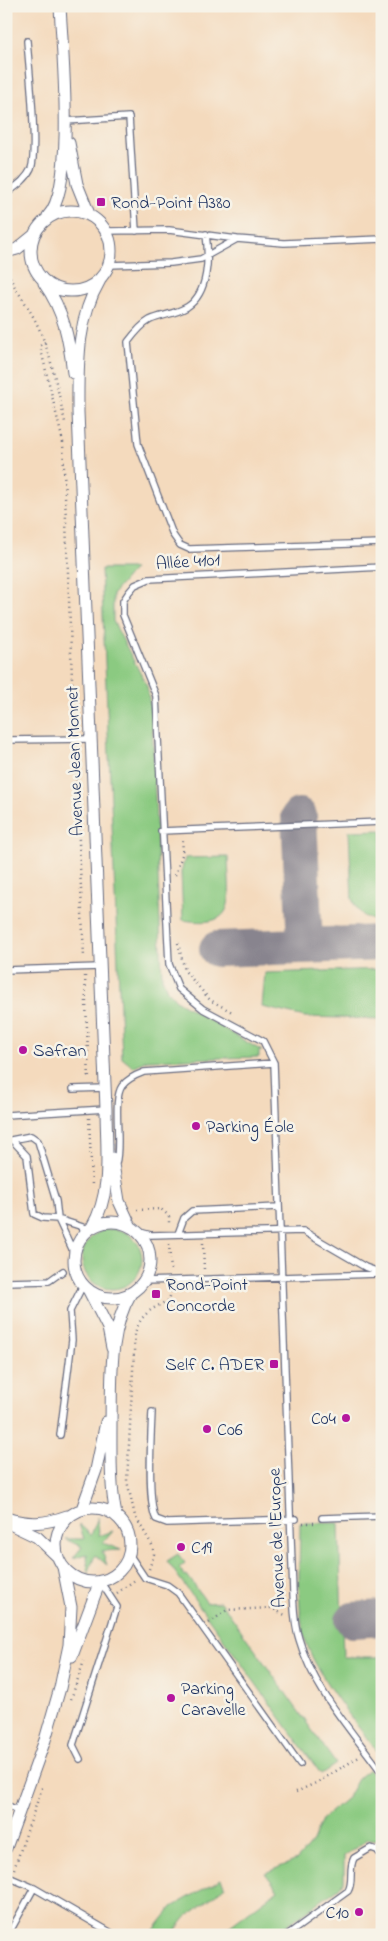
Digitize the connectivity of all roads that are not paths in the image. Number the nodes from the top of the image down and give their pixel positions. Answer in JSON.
{"nodes":[{"id":1,"x":60,"y":6,"type":"edge"},
{"id":2,"x":27,"y":41,"type":"dead end"},
{"id":3,"x":66,"y":121,"type":"junction"},
{"id":4,"x":6,"y":194,"type":"edge"},
{"id":5,"x":89,"y":214,"type":"junction"},
{"id":6,"x":48,"y":217,"type":"junction"},
{"id":7,"x":107,"y":231,"type":"junction"},
{"id":8,"x":136,"y":231,"type":"junction"},
{"id":9,"x":206,"y":234,"type":"junction"},
{"id":10,"x":33,"y":236,"type":"junction"},
{"id":11,"x":237,"y":239,"type":"junction"},
{"id":12,"x":382,"y":239,"type":"edge"},
{"id":13,"x":8,"y":252,"type":"edge"},
{"id":14,"x":209,"y":256,"type":"junction"},
{"id":15,"x":109,"y":265,"type":"junction"},
{"id":16,"x":33,"y":267,"type":"junction"},
{"id":17,"x":100,"y":280,"type":"junction"},
{"id":18,"x":43,"y":281,"type":"junction"},
{"id":19,"x":78,"y":412,"type":"junction"},
{"id":20,"x":382,"y":543,"type":"edge"},
{"id":21,"x":382,"y":567,"type":"edge"},
{"id":22,"x":91,"y":738,"type":"junction"},
{"id":23,"x":6,"y":740,"type":"edge"},
{"id":24,"x":382,"y":822,"type":"edge"},
{"id":25,"x":161,"y":831,"type":"junction"},
{"id":26,"x":100,"y":967,"type":"junction"},
{"id":27,"x":6,"y":970,"type":"edge"},
{"id":28,"x":274,"y":1063,"type":"junction"},
{"id":29,"x":105,"y":1088,"type":"junction"},
{"id":30,"x":73,"y":1089,"type":"dead end"},
{"id":31,"x":106,"y":1109,"type":"junction"},
{"id":32,"x":6,"y":1115,"type":"edge"},
{"id":33,"x":9,"y":1141,"type":"edge"},
{"id":34,"x":114,"y":1170,"type":"junction"},
{"id":35,"x":278,"y":1207,"type":"junction"},
{"id":36,"x":58,"y":1219,"type":"junction"},
{"id":37,"x":91,"y":1228,"type":"junction"},
{"id":38,"x":134,"y":1229,"type":"junction"},
{"id":39,"x":279,"y":1231,"type":"junction"},
{"id":40,"x":178,"y":1234,"type":"junction"},
{"id":41,"x":74,"y":1253,"type":"junction"},
{"id":42,"x":63,"y":1271,"type":"dead end"},
{"id":43,"x":382,"y":1273,"type":"edge"},
{"id":44,"x":280,"y":1277,"type":"junction"},
{"id":45,"x":144,"y":1281,"type":"junction"},
{"id":46,"x":6,"y":1282,"type":"edge"},
{"id":47,"x":85,"y":1287,"type":"junction"},
{"id":48,"x":131,"y":1293,"type":"junction"},
{"id":49,"x":112,"y":1352,"type":"junction"},
{"id":50,"x":111,"y":1394,"type":"junction"},
{"id":51,"x":152,"y":1412,"type":"dead end"},
{"id":52,"x":60,"y":1435,"type":"dead end"},
{"id":53,"x":82,"y":1509,"type":"junction"},
{"id":54,"x":116,"y":1515,"type":"junction"},
{"id":55,"x":69,"y":1516,"type":"junction"},
{"id":56,"x":382,"y":1516,"type":"edge"},
{"id":57,"x":6,"y":1520,"type":"edge"},
{"id":58,"x":296,"y":1520,"type":"junction"},
{"id":59,"x":320,"y":1520,"type":"road end"},
{"id":60,"x":129,"y":1554,"type":"junction"},
{"id":61,"x":60,"y":1562,"type":"junction"},
{"id":62,"x":100,"y":1581,"type":"junction"},
{"id":63,"x":60,"y":1688,"type":"junction"},
{"id":64,"x":80,"y":1759,"type":"dead end"},
{"id":65,"x":300,"y":1764,"type":"dead end"},
{"id":66,"x":382,"y":1773,"type":"edge"},
{"id":67,"x":6,"y":1805,"type":"edge"},
{"id":68,"x":20,"y":1811,"type":"junction"},
{"id":69,"x":6,"y":1848,"type":"edge"},
{"id":70,"x":382,"y":1856,"type":"edge"},
{"id":71,"x":6,"y":1876,"type":"edge"},
{"id":72,"x":34,"y":1888,"type":"junction"},
{"id":73,"x":8,"y":1935,"type":"edge"},
{"id":74,"x":116,"y":1935,"type":"edge"},
{"id":75,"x":287,"y":1935,"type":"edge"}],
"edges":[{"from":1,"to":3,"type":"street"},
{"from":2,"to":4,"type":"lane"},
{"from":3,"to":5,"type":"street"},
{"from":3,"to":6,"type":"street"},
{"from":3,"to":8,"type":"lane"},
{"from":5,"to":6,"type":"street"},
{"from":5,"to":7,"type":"street"},
{"from":6,"to":10,"type":"street"},
{"from":7,"to":8,"type":"lane"},
{"from":7,"to":15,"type":"street"},
{"from":8,"to":9,"type":"lane"},
{"from":9,"to":11,"type":"lane"},
{"from":9,"to":14,"type":"lane"},
{"from":10,"to":13,"type":"street"},
{"from":10,"to":16,"type":"street"},
{"from":11,"to":12,"type":"lane"},
{"from":11,"to":14,"type":"lane"},
{"from":13,"to":16,"type":"street"},
{"from":14,"to":15,"type":"lane"},
{"from":14,"to":20,"type":"lane"},
{"from":15,"to":17,"type":"street"},
{"from":16,"to":18,"type":"street"},
{"from":17,"to":18,"type":"street"},
{"from":17,"to":19,"type":"street","name":"Avenue Jean Monnet"},
{"from":18,"to":19,"type":"street","name":"Avenue Jean Monnet"},
{"from":19,"to":22,"type":"street","name":"Avenue Jean Monnet"},
{"from":21,"to":25,"type":"lane","name":"Allée 4101"},
{"from":22,"to":23,"type":"lane"},
{"from":22,"to":26,"type":"street","name":"Avenue Jean Monnet"},
{"from":24,"to":25,"type":"lane"},
{"from":25,"to":28,"type":"lane","name":"Allée 4101"},
{"from":26,"to":27,"type":"lane"},
{"from":26,"to":29,"type":"street","name":"Avenue Jean Monnet"},
{"from":28,"to":34,"type":"lane"},
{"from":28,"to":35,"type":"lane","name":"Avenue de l'Europe"},
{"from":29,"to":30,"type":"lane"},
{"from":29,"to":31,"type":"street","name":"Avenue Jean Monnet"},
{"from":31,"to":32,"type":"lane"},
{"from":31,"to":34,"type":"street","name":"Avenue Jean Monnet"},
{"from":31,"to":37,"type":"street","name":"Avenue Jean Monnet"},
{"from":33,"to":36,"type":"lane"},
{"from":33,"to":36,"type":"lane"},
{"from":34,"to":38,"type":"street","name":"Avenue Jean Monnet"},
{"from":35,"to":39,"type":"lane","name":"Avenue de l'Europe"},
{"from":35,"to":40,"type":"lane"},
{"from":36,"to":37,"type":"lane"},
{"from":36,"to":41,"type":"lane"},
{"from":37,"to":38,"type":"street"},
{"from":37,"to":41,"type":"street"},
{"from":38,"to":40,"type":"lane"},
{"from":38,"to":45,"type":"street"},
{"from":39,"to":40,"type":"lane"},
{"from":39,"to":43,"type":"lane"},
{"from":39,"to":44,"type":"lane","name":"Avenue de l'Europe"},
{"from":41,"to":47,"type":"street"},
{"from":42,"to":46,"type":"lane"},
{"from":43,"to":44,"type":"lane"},
{"from":44,"to":45,"type":"lane"},
{"from":44,"to":58,"type":"lane","name":"Avenue de l'Europe"},
{"from":45,"to":48,"type":"street"},
{"from":47,"to":48,"type":"street"},
{"from":47,"to":49,"type":"street"},
{"from":47,"to":52,"type":"lane"},
{"from":48,"to":49,"type":"street"},
{"from":49,"to":50,"type":"street"},
{"from":50,"to":53,"type":"street"},
{"from":50,"to":54,"type":"street"},
{"from":51,"to":58,"type":"lane"},
{"from":53,"to":54,"type":"street"},
{"from":53,"to":55,"type":"street"},
{"from":54,"to":60,"type":"street"},
{"from":55,"to":57,"type":"street"},
{"from":55,"to":61,"type":"street"},
{"from":56,"to":59,"type":"lane"},
{"from":57,"to":61,"type":"street"},
{"from":58,"to":66,"type":"lane","name":"Avenue de l'Europe"},
{"from":60,"to":62,"type":"street"},
{"from":60,"to":65,"type":"lane"},
{"from":61,"to":62,"type":"street"},
{"from":61,"to":63,"type":"street"},
{"from":62,"to":63,"type":"street"},
{"from":62,"to":64,"type":"lane"},
{"from":63,"to":68,"type":"street"},
{"from":67,"to":68,"type":"lane"},
{"from":68,"to":69,"type":"street"},
{"from":70,"to":75,"type":"lane"},
{"from":71,"to":72,"type":"lane"},
{"from":72,"to":73,"type":"lane"},
{"from":72,"to":74,"type":"lane"}]}
